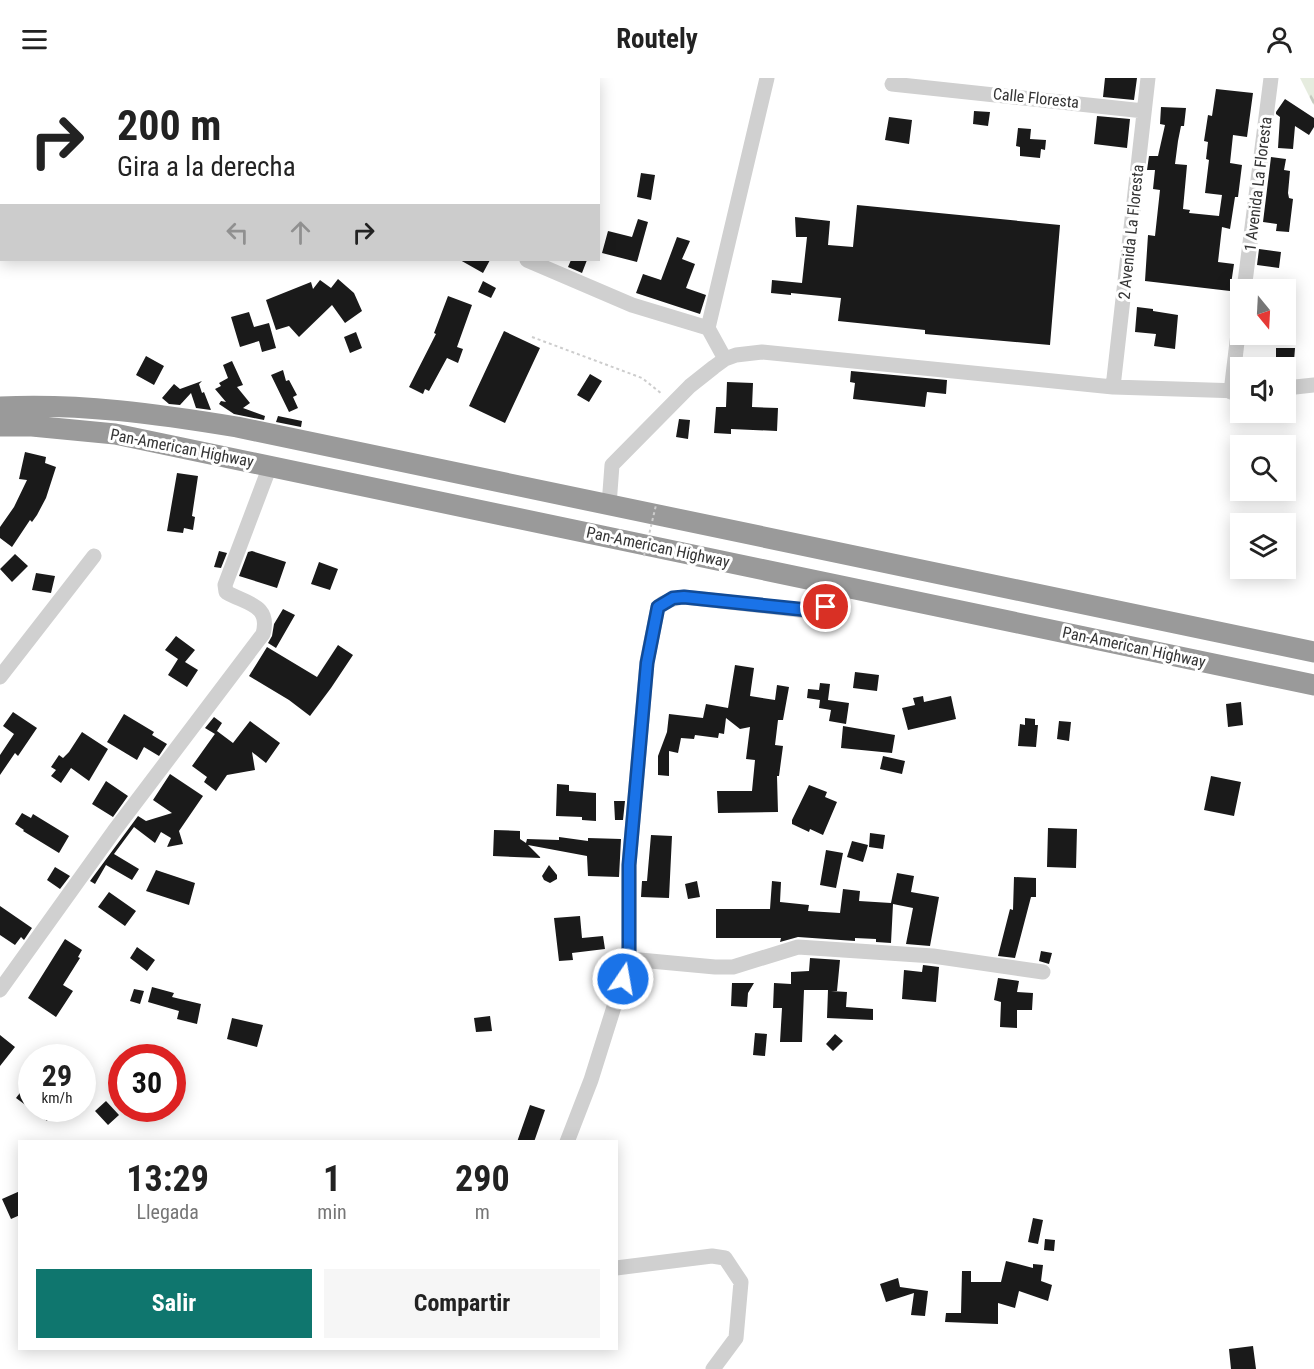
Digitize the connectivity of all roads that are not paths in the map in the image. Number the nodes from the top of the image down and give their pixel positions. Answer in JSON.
{"nodes":[{"id":1,"x":767,"y":78,"type":"edge"},
{"id":2,"x":1148,"y":78,"type":"edge"},
{"id":3,"x":1271,"y":78,"type":"edge"},
{"id":4,"x":892,"y":84,"type":"dead end"},
{"id":5,"x":1144,"y":111,"type":"junction"},
{"id":6,"x":529,"y":261,"type":"edge"},
{"id":7,"x":1245,"y":279,"type":"edge"},
{"id":8,"x":708,"y":328,"type":"junction"},
{"id":9,"x":725,"y":359,"type":"junction"},
{"id":10,"x":1314,"y":385,"type":"edge"},
{"id":11,"x":1113,"y":387,"type":"junction"},
{"id":12,"x":1296,"y":387,"type":"edge"},
{"id":13,"x":1230,"y":392,"type":"edge"},
{"id":14,"x":0,"y":407,"type":"edge"},
{"id":15,"x":0,"y":426,"type":"edge"},
{"id":16,"x":270,"y":466,"type":"junction"},
{"id":17,"x":609,"y":505,"type":"junction"},
{"id":18,"x":806,"y":546,"type":"junction"},
{"id":19,"x":94,"y":556,"type":"dead end"},
{"id":20,"x":708,"y":557,"type":"junction"},
{"id":21,"x":980,"y":583,"type":"junction"},
{"id":22,"x":832,"y":586,"type":"junction"},
{"id":23,"x":1314,"y":652,"type":"edge"},
{"id":24,"x":0,"y":677,"type":"edge"},
{"id":25,"x":1314,"y":685,"type":"edge"},
{"id":26,"x":629,"y":959,"type":"junction"},
{"id":27,"x":1043,"y":972,"type":"dead end"},
{"id":28,"x":0,"y":990,"type":"edge"},
{"id":29,"x":568,"y":1140,"type":"edge"},
{"id":30,"x":618,"y":1268,"type":"edge"},
{"id":31,"x":713,"y":1369,"type":"edge"}],
"edges":[{"from":1,"to":8,"type":"street"},
{"from":2,"to":5,"type":"street","name":"2 Avenida La Floresta"},
{"from":3,"to":7,"type":"street","name":"1 Avenida La Floresta"},
{"from":4,"to":5,"type":"street","name":"Calle Floresta"},
{"from":5,"to":11,"type":"street","name":"2 Avenida La Floresta"},
{"from":6,"to":8,"type":"street"},
{"from":8,"to":9,"type":"street"},
{"from":9,"to":11,"type":"street"},
{"from":9,"to":17,"type":"street"},
{"from":10,"to":12,"type":"street"},
{"from":11,"to":13,"type":"street"},
{"from":14,"to":17,"type":"highway","name":"Pan-American Highway"},
{"from":15,"to":16,"type":"highway","name":"Pan-American Highway"},
{"from":16,"to":20,"type":"highway","name":"Pan-American Highway"},
{"from":16,"to":28,"type":"street"},
{"from":17,"to":18,"type":"highway","name":"Pan-American Highway"},
{"from":18,"to":20,"type":"highway"},
{"from":18,"to":21,"type":"highway","name":"Pan-American Highway"},
{"from":19,"to":24,"type":"street"},
{"from":20,"to":22,"type":"highway","name":"Pan-American Highway"},
{"from":21,"to":22,"type":"highway"},
{"from":21,"to":23,"type":"highway","name":"Pan-American Highway"},
{"from":22,"to":25,"type":"highway","name":"Pan-American Highway"},
{"from":22,"to":26,"type":"street"},
{"from":26,"to":27,"type":"street"},
{"from":26,"to":29,"type":"street"},
{"from":30,"to":31,"type":"street"}]}
